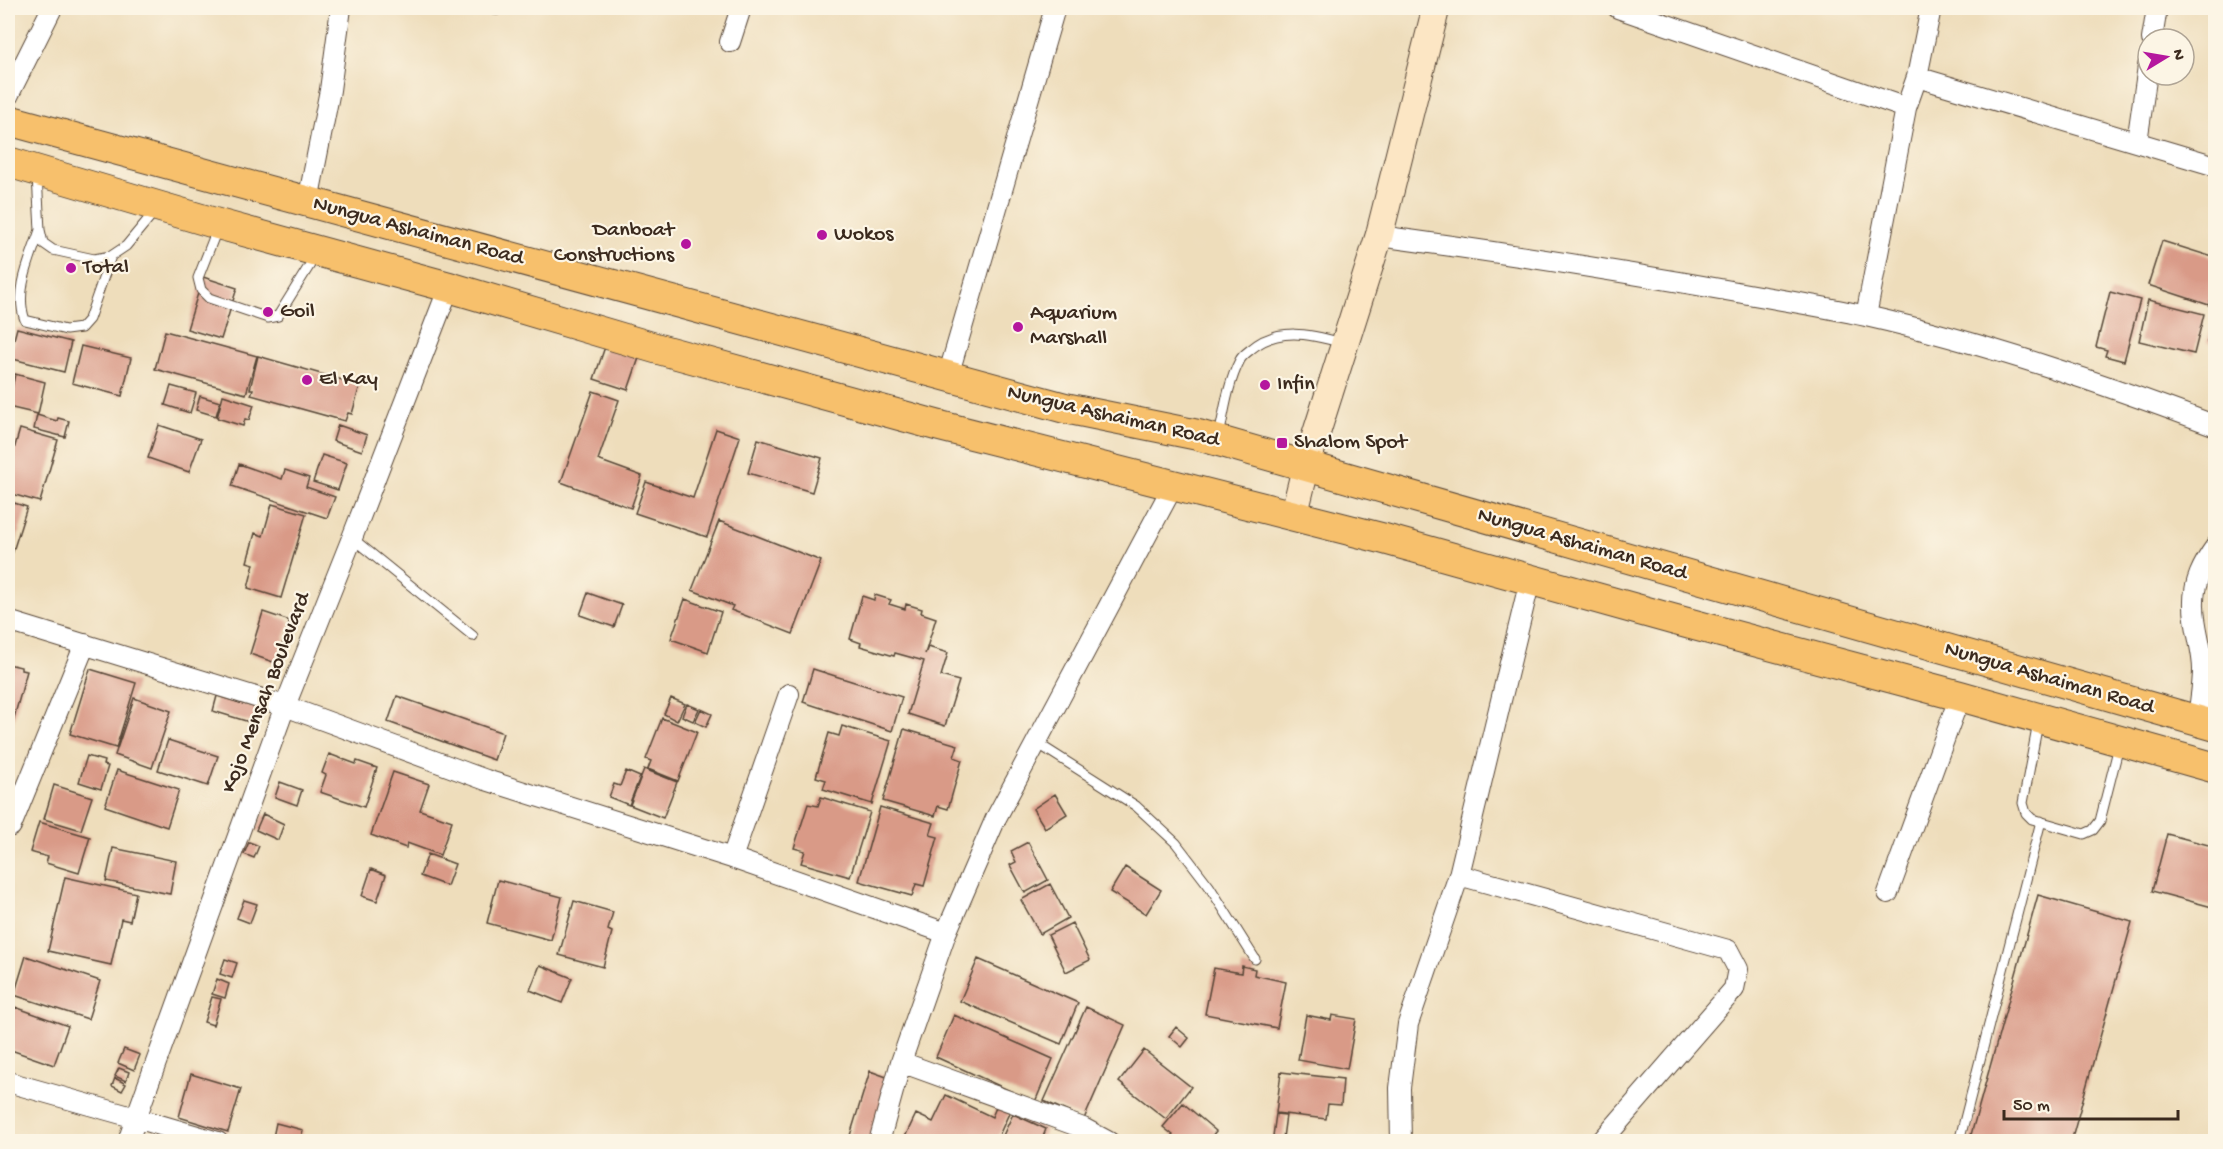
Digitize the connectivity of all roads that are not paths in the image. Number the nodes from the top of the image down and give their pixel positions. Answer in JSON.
{"nodes":[{"id":1,"x":52,"y":8,"type":"edge"},
{"id":2,"x":341,"y":8,"type":"edge"},
{"id":3,"x":476,"y":8,"type":"edge"},
{"id":4,"x":503,"y":8,"type":"edge"},
{"id":5,"x":741,"y":8,"type":"edge"},
{"id":6,"x":1055,"y":8,"type":"edge"},
{"id":7,"x":1436,"y":8,"type":"edge"},
{"id":8,"x":1618,"y":8,"type":"edge"},
{"id":9,"x":1931,"y":8,"type":"edge"},
{"id":10,"x":2157,"y":8,"type":"edge"},
{"id":11,"x":2154,"y":27,"type":"edge"},
{"id":12,"x":730,"y":42,"type":"dead end"},
{"id":13,"x":1917,"y":77,"type":"junction"},
{"id":14,"x":2145,"y":87,"type":"edge"},
{"id":15,"x":8,"y":96,"type":"edge"},
{"id":16,"x":1906,"y":108,"type":"junction"},
{"id":17,"x":8,"y":120,"type":"edge"},
{"id":18,"x":2137,"y":142,"type":"junction"},
{"id":19,"x":8,"y":162,"type":"edge"},
{"id":20,"x":2216,"y":166,"type":"edge"},
{"id":21,"x":36,"y":171,"type":"junction"},
{"id":22,"x":308,"y":201,"type":"junction"},
{"id":23,"x":159,"y":207,"type":"junction"},
{"id":24,"x":219,"y":224,"type":"junction"},
{"id":25,"x":40,"y":230,"type":"junction"},
{"id":26,"x":1379,"y":236,"type":"junction"},
{"id":27,"x":318,"y":252,"type":"junction"},
{"id":28,"x":111,"y":256,"type":"junction"},
{"id":29,"x":449,"y":287,"type":"junction"},
{"id":30,"x":1866,"y":316,"type":"junction"},
{"id":31,"x":1345,"y":344,"type":"junction"},
{"id":32,"x":948,"y":376,"type":"junction"},
{"id":33,"x":2216,"y":426,"type":"edge"},
{"id":34,"x":1218,"y":441,"type":"junction"},
{"id":35,"x":1306,"y":466,"type":"junction"},
{"id":36,"x":1173,"y":486,"type":"junction"},
{"id":37,"x":1294,"y":515,"type":"junction"},
{"id":38,"x":352,"y":538,"type":"junction"},
{"id":39,"x":2216,"y":546,"type":"edge"},
{"id":40,"x":1530,"y":580,"type":"junction"},
{"id":41,"x":8,"y":621,"type":"edge"},
{"id":42,"x":473,"y":636,"type":"dead end"},
{"id":43,"x":84,"y":644,"type":"junction"},
{"id":44,"x":789,"y":694,"type":"dead end"},
{"id":45,"x":1960,"y":696,"type":"junction"},
{"id":46,"x":285,"y":706,"type":"junction"},
{"id":47,"x":2039,"y":718,"type":"junction"},
{"id":48,"x":2207,"y":724,"type":"edge"},
{"id":49,"x":2120,"y":741,"type":"junction"},
{"id":50,"x":1037,"y":743,"type":"junction"},
{"id":51,"x":2216,"y":768,"type":"edge"},
{"id":52,"x":2041,"y":821,"type":"junction"},
{"id":53,"x":11,"y":826,"type":"dead end"},
{"id":54,"x":732,"y":858,"type":"junction"},
{"id":55,"x":1459,"y":875,"type":"junction"},
{"id":56,"x":1888,"y":893,"type":"dead end"},
{"id":57,"x":946,"y":933,"type":"junction"},
{"id":58,"x":1255,"y":959,"type":"dead end"},
{"id":59,"x":901,"y":1062,"type":"junction"},
{"id":60,"x":8,"y":1082,"type":"edge"},
{"id":61,"x":136,"y":1118,"type":"junction"},
{"id":62,"x":128,"y":1142,"type":"edge"},
{"id":63,"x":218,"y":1142,"type":"edge"},
{"id":64,"x":879,"y":1142,"type":"edge"},
{"id":65,"x":1109,"y":1142,"type":"edge"},
{"id":66,"x":1401,"y":1142,"type":"edge"},
{"id":67,"x":1601,"y":1142,"type":"edge"},
{"id":68,"x":1959,"y":1142,"type":"edge"}],
"edges":[{"from":1,"to":15,"type":"street"},
{"from":2,"to":22,"type":"street"},
{"from":3,"to":4,"type":"lane"},
{"from":5,"to":12,"type":"street"},
{"from":6,"to":32,"type":"street"},
{"from":7,"to":26,"type":"street"},
{"from":8,"to":16,"type":"street"},
{"from":9,"to":13,"type":"street"},
{"from":10,"to":11,"type":"street"},
{"from":13,"to":16,"type":"street"},
{"from":13,"to":18,"type":"street"},
{"from":14,"to":18,"type":"street"},
{"from":16,"to":30,"type":"street"},
{"from":17,"to":22,"type":"main road","name":"Nungua Ashaiman Road"},
{"from":18,"to":20,"type":"street"},
{"from":19,"to":21,"type":"main road","name":"Nungua Ashaiman Road"},
{"from":21,"to":23,"type":"main road","name":"Nungua Ashaiman Road"},
{"from":21,"to":25,"type":"lane"},
{"from":22,"to":32,"type":"main road","name":"Nungua Ashaiman Road"},
{"from":23,"to":24,"type":"main road","name":"Nungua Ashaiman Road"},
{"from":23,"to":28,"type":"lane"},
{"from":24,"to":27,"type":"main road","name":"Nungua Ashaiman Road"},
{"from":24,"to":27,"type":"lane"},
{"from":25,"to":28,"type":"lane"},
{"from":25,"to":28,"type":"lane"},
{"from":26,"to":30,"type":"street"},
{"from":26,"to":31,"type":"street"},
{"from":27,"to":29,"type":"main road","name":"Nungua Ashaiman Road"},
{"from":29,"to":36,"type":"main road","name":"Nungua Ashaiman Road"},
{"from":29,"to":38,"type":"street","name":"Kojo Mensah Boulevard"},
{"from":30,"to":33,"type":"street"},
{"from":31,"to":34,"type":"lane"},
{"from":31,"to":35,"type":"street"},
{"from":32,"to":34,"type":"main road","name":"Nungua Ashaiman Road"},
{"from":34,"to":35,"type":"main road","name":"Nungua Ashaiman Road"},
{"from":35,"to":37,"type":"street"},
{"from":35,"to":48,"type":"main road","name":"Nungua Ashaiman Road"},
{"from":36,"to":37,"type":"main road","name":"Nungua Ashaiman Road"},
{"from":36,"to":50,"type":"street"},
{"from":37,"to":40,"type":"main road","name":"Nungua Ashaiman Road"},
{"from":38,"to":42,"type":"lane"},
{"from":38,"to":46,"type":"street","name":"Kojo Mensah Boulevard"},
{"from":39,"to":48,"type":"street"},
{"from":40,"to":45,"type":"main road","name":"Nungua Ashaiman Road"},
{"from":40,"to":55,"type":"street"},
{"from":41,"to":43,"type":"street"},
{"from":43,"to":46,"type":"street"},
{"from":43,"to":53,"type":"street"},
{"from":44,"to":54,"type":"street"},
{"from":45,"to":47,"type":"main road","name":"Nungua Ashaiman Road"},
{"from":45,"to":56,"type":"street"},
{"from":46,"to":54,"type":"street"},
{"from":46,"to":61,"type":"street","name":"Kojo Mensah Boulevard"},
{"from":47,"to":49,"type":"main road","name":"Nungua Ashaiman Road"},
{"from":47,"to":52,"type":"lane"},
{"from":49,"to":51,"type":"main road","name":"Nungua Ashaiman Road"},
{"from":49,"to":52,"type":"lane"},
{"from":50,"to":57,"type":"street"},
{"from":50,"to":58,"type":"lane"},
{"from":52,"to":68,"type":"lane"},
{"from":54,"to":57,"type":"street"},
{"from":55,"to":66,"type":"street"},
{"from":55,"to":67,"type":"street"},
{"from":57,"to":59,"type":"street"},
{"from":59,"to":64,"type":"street"},
{"from":59,"to":65,"type":"street"},
{"from":60,"to":61,"type":"street"},
{"from":61,"to":62,"type":"street","name":"Kojo Mensah Boulevard"},
{"from":61,"to":63,"type":"street"}]}
